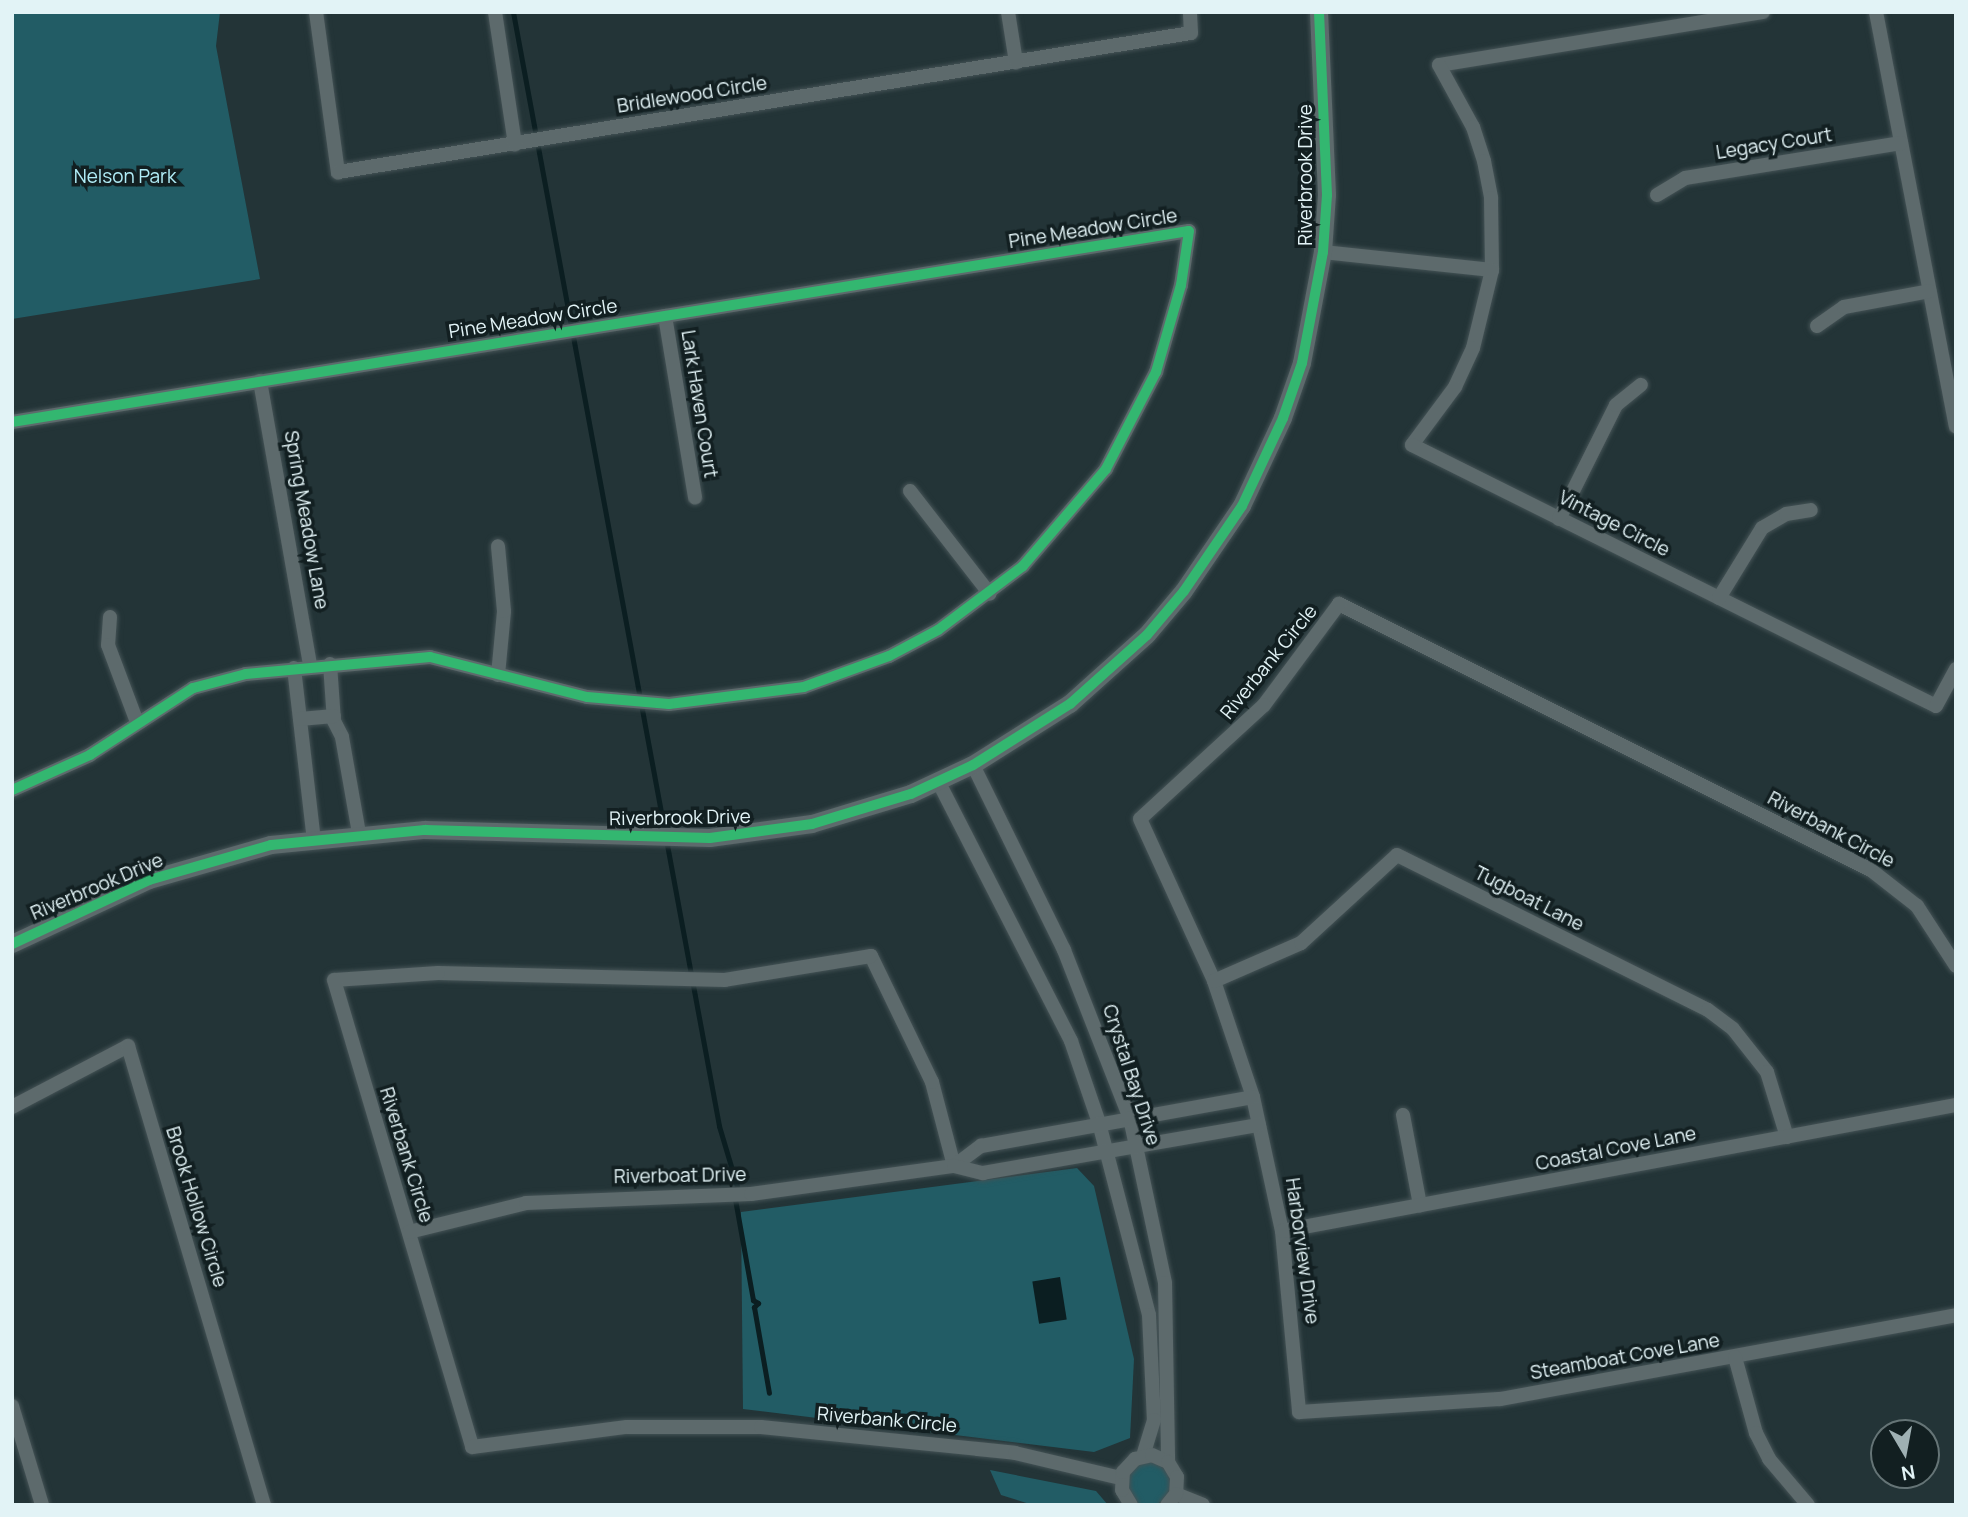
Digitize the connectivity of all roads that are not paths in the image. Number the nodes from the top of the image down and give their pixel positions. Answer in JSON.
{"nodes":[{"id":1,"x":316,"y":12,"type":"edge"},
{"id":2,"x":495,"y":12,"type":"edge"},
{"id":3,"x":1008,"y":12,"type":"edge"},
{"id":4,"x":1190,"y":12,"type":"edge"},
{"id":5,"x":1318,"y":12,"type":"edge"},
{"id":6,"x":1763,"y":12,"type":"edge"},
{"id":7,"x":1876,"y":12,"type":"edge"},
{"id":8,"x":1016,"y":62,"type":"junction"},
{"id":9,"x":515,"y":144,"type":"junction"},
{"id":10,"x":1901,"y":144,"type":"junction"},
{"id":11,"x":1657,"y":195,"type":"dead end"},
{"id":12,"x":1323,"y":252,"type":"junction"},
{"id":13,"x":1492,"y":270,"type":"junction"},
{"id":14,"x":1930,"y":291,"type":"junction"},
{"id":15,"x":665,"y":316,"type":"junction"},
{"id":16,"x":1817,"y":326,"type":"dead end"},
{"id":17,"x":260,"y":382,"type":"junction"},
{"id":18,"x":1641,"y":385,"type":"dead end"},
{"id":19,"x":12,"y":422,"type":"edge"},
{"id":20,"x":1956,"y":426,"type":"edge"},
{"id":21,"x":910,"y":491,"type":"dead end"},
{"id":22,"x":695,"y":498,"type":"dead end"},
{"id":23,"x":1811,"y":510,"type":"dead end"},
{"id":24,"x":1559,"y":519,"type":"junction"},
{"id":25,"x":498,"y":546,"type":"dead end"},
{"id":26,"x":990,"y":594,"type":"junction"},
{"id":27,"x":1719,"y":598,"type":"junction"},
{"id":28,"x":110,"y":617,"type":"dead end"},
{"id":29,"x":330,"y":664,"type":"junction"},
{"id":30,"x":310,"y":666,"type":"junction"},
{"id":31,"x":295,"y":668,"type":"junction"},
{"id":32,"x":1956,"y":669,"type":"edge"},
{"id":33,"x":498,"y":675,"type":"junction"},
{"id":34,"x":334,"y":716,"type":"junction"},
{"id":35,"x":300,"y":719,"type":"junction"},
{"id":36,"x":137,"y":722,"type":"junction"},
{"id":37,"x":974,"y":765,"type":"junction"},
{"id":38,"x":938,"y":781,"type":"junction"},
{"id":39,"x":12,"y":790,"type":"edge"},
{"id":40,"x":359,"y":834,"type":"junction"},
{"id":41,"x":314,"y":839,"type":"junction"},
{"id":42,"x":12,"y":944,"type":"edge"},
{"id":43,"x":1956,"y":966,"type":"edge"},
{"id":44,"x":1214,"y":981,"type":"junction"},
{"id":45,"x":1253,"y":1097,"type":"junction"},
{"id":46,"x":1956,"y":1105,"type":"edge"},
{"id":47,"x":12,"y":1107,"type":"edge"},
{"id":48,"x":1403,"y":1115,"type":"dead end"},
{"id":49,"x":1130,"y":1118,"type":"junction"},
{"id":50,"x":1099,"y":1123,"type":"junction"},
{"id":51,"x":1259,"y":1125,"type":"junction"},
{"id":52,"x":1787,"y":1137,"type":"junction"},
{"id":53,"x":1136,"y":1146,"type":"junction"},
{"id":54,"x":1106,"y":1152,"type":"junction"},
{"id":55,"x":954,"y":1166,"type":"junction"},
{"id":56,"x":1420,"y":1205,"type":"junction"},
{"id":57,"x":1282,"y":1231,"type":"junction"},
{"id":58,"x":409,"y":1232,"type":"junction"},
{"id":59,"x":1956,"y":1315,"type":"edge"},
{"id":60,"x":1735,"y":1357,"type":"junction"},
{"id":61,"x":12,"y":1406,"type":"edge"},
{"id":62,"x":1299,"y":1412,"type":"joint"},
{"id":63,"x":1143,"y":1455,"type":"junction"},
{"id":64,"x":1168,"y":1462,"type":"junction"},
{"id":65,"x":1121,"y":1478,"type":"junction"},
{"id":66,"x":1171,"y":1500,"type":"edge"},
{"id":67,"x":41,"y":1505,"type":"edge"},
{"id":68,"x":264,"y":1505,"type":"edge"},
{"id":69,"x":1131,"y":1505,"type":"edge"},
{"id":70,"x":1203,"y":1505,"type":"edge"},
{"id":71,"x":1808,"y":1505,"type":"edge"}],
"edges":[{"from":1,"to":9,"type":"street","name":"Bridlewood Circle"},
{"from":2,"to":9,"type":"street"},
{"from":3,"to":8,"type":"street"},
{"from":4,"to":8,"type":"street","name":"Bridlewood Circle"},
{"from":5,"to":12,"type":"street","name":"Riverbrook Drive"},
{"from":6,"to":13,"type":"street","name":"Vintage Circle"},
{"from":7,"to":10,"type":"street"},
{"from":8,"to":9,"type":"street","name":"Bridlewood Circle"},
{"from":10,"to":11,"type":"street","name":"Legacy Court"},
{"from":10,"to":14,"type":"street"},
{"from":12,"to":13,"type":"street"},
{"from":12,"to":37,"type":"street","name":"Riverbrook Drive"},
{"from":13,"to":24,"type":"street","name":"Vintage Circle"},
{"from":14,"to":16,"type":"street"},
{"from":14,"to":20,"type":"street"},
{"from":15,"to":17,"type":"street","name":"Pine Meadow Circle"},
{"from":15,"to":22,"type":"street","name":"Lark Haven Court"},
{"from":15,"to":26,"type":"street","name":"Pine Meadow Circle"},
{"from":17,"to":19,"type":"street","name":"Pine Meadow Circle"},
{"from":17,"to":30,"type":"street","name":"Spring Meadow Lane"},
{"from":18,"to":24,"type":"street"},
{"from":21,"to":26,"type":"street"},
{"from":23,"to":27,"type":"street"},
{"from":24,"to":27,"type":"street","name":"Vintage Circle"},
{"from":25,"to":33,"type":"street"},
{"from":26,"to":33,"type":"street","name":"Pine Meadow Circle"},
{"from":27,"to":32,"type":"street","name":"Vintage Circle"},
{"from":28,"to":36,"type":"street"},
{"from":29,"to":30,"type":"street","name":"Pine Meadow Circle"},
{"from":29,"to":33,"type":"street","name":"Pine Meadow Circle"},
{"from":29,"to":34,"type":"street"},
{"from":30,"to":31,"type":"street","name":"Pine Meadow Circle"},
{"from":31,"to":35,"type":"street"},
{"from":31,"to":36,"type":"street","name":"Pine Meadow Circle"},
{"from":34,"to":35,"type":"street"},
{"from":34,"to":40,"type":"street"},
{"from":35,"to":41,"type":"street"},
{"from":36,"to":39,"type":"street","name":"Pine Meadow Circle"},
{"from":37,"to":38,"type":"street","name":"Riverbrook Drive"},
{"from":37,"to":49,"type":"street","name":"Crystal Bay Drive"},
{"from":38,"to":40,"type":"street","name":"Riverbrook Drive"},
{"from":38,"to":50,"type":"street"},
{"from":40,"to":41,"type":"street","name":"Riverbrook Drive"},
{"from":41,"to":42,"type":"street","name":"Riverbrook Drive"},
{"from":43,"to":44,"type":"street","name":"Riverbank Circle"},
{"from":44,"to":45,"type":"street","name":"Riverbank Circle"},
{"from":44,"to":52,"type":"street","name":"Tugboat Lane"},
{"from":45,"to":49,"type":"street"},
{"from":45,"to":51,"type":"street","name":"Harborview Drive"},
{"from":46,"to":52,"type":"street","name":"Coastal Cove Lane"},
{"from":47,"to":68,"type":"street","name":"Brook Hollow Circle"},
{"from":48,"to":56,"type":"street"},
{"from":49,"to":50,"type":"street"},
{"from":49,"to":53,"type":"street","name":"Crystal Bay Drive"},
{"from":50,"to":54,"type":"street"},
{"from":50,"to":55,"type":"street"},
{"from":51,"to":53,"type":"street"},
{"from":51,"to":57,"type":"street","name":"Harborview Drive"},
{"from":52,"to":56,"type":"street","name":"Coastal Cove Lane"},
{"from":53,"to":54,"type":"street"},
{"from":53,"to":64,"type":"street","name":"Crystal Bay Drive"},
{"from":54,"to":55,"type":"street"},
{"from":54,"to":63,"type":"street"},
{"from":55,"to":58,"type":"street","name":"Riverboat Drive"},
{"from":55,"to":58,"type":"street","name":"Riverbank Circle"},
{"from":56,"to":57,"type":"street","name":"Coastal Cove Lane"},
{"from":57,"to":62,"type":"street","name":"Harborview Drive"},
{"from":58,"to":65,"type":"street","name":"Riverbank Circle"},
{"from":59,"to":60,"type":"street","name":"Steamboat Cove Lane"},
{"from":60,"to":62,"type":"street","name":"Steamboat Cove Lane"},
{"from":60,"to":71,"type":"street"},
{"from":61,"to":67,"type":"street"},
{"from":63,"to":64,"type":"street"},
{"from":63,"to":65,"type":"street"},
{"from":64,"to":66,"type":"street","name":"Crystal Bay Drive"},
{"from":65,"to":69,"type":"street"},
{"from":66,"to":70,"type":"street"}]}
